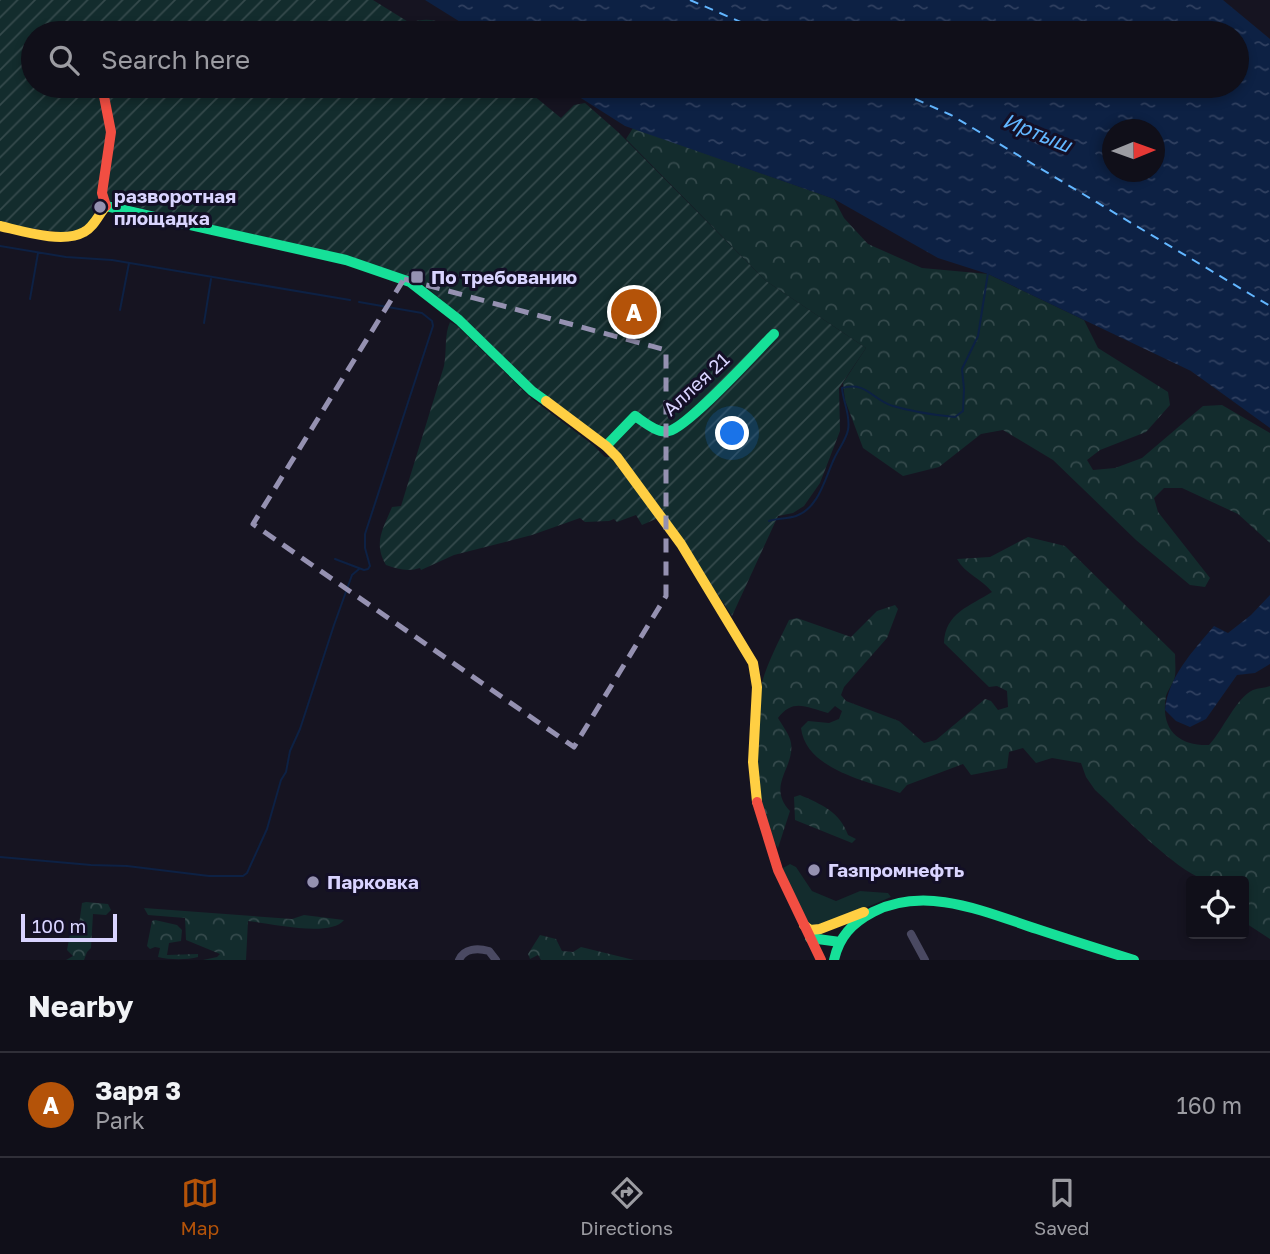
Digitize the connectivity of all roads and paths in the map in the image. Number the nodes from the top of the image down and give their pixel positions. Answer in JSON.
{"nodes":[{"id":1,"x":104,"y":98,"type":"edge"},
{"id":2,"x":106,"y":206,"type":"junction"},
{"id":3,"x":0,"y":226,"type":"edge"},
{"id":4,"x":774,"y":334,"type":"dead end"},
{"id":5,"x":606,"y":446,"type":"junction"},
{"id":6,"x":873,"y":910,"type":"junction"},
{"id":7,"x":802,"y":922,"type":"junction"},
{"id":8,"x":911,"y":934,"type":"dead end"},
{"id":9,"x":810,"y":938,"type":"junction"},
{"id":10,"x":840,"y":942,"type":"junction"},
{"id":11,"x":459,"y":960,"type":"edge"},
{"id":12,"x":496,"y":960,"type":"edge"},
{"id":13,"x":821,"y":960,"type":"edge"},
{"id":14,"x":834,"y":960,"type":"edge"},
{"id":15,"x":925,"y":960,"type":"edge"},
{"id":16,"x":1134,"y":960,"type":"edge"}],
"edges":[{"from":1,"to":2,"type":"street"},
{"from":2,"to":3,"type":"street"},
{"from":2,"to":5,"type":"street"},
{"from":4,"to":5,"type":"street","name":"Аллея 21"},
{"from":5,"to":7,"type":"street"},
{"from":6,"to":7,"type":"street"},
{"from":6,"to":10,"type":"street"},
{"from":6,"to":16,"type":"street"},
{"from":7,"to":9,"type":"street"},
{"from":8,"to":15,"type":"street"},
{"from":9,"to":10,"type":"street"},
{"from":9,"to":13,"type":"street"},
{"from":10,"to":14,"type":"street"},
{"from":11,"to":12,"type":"street"}]}
